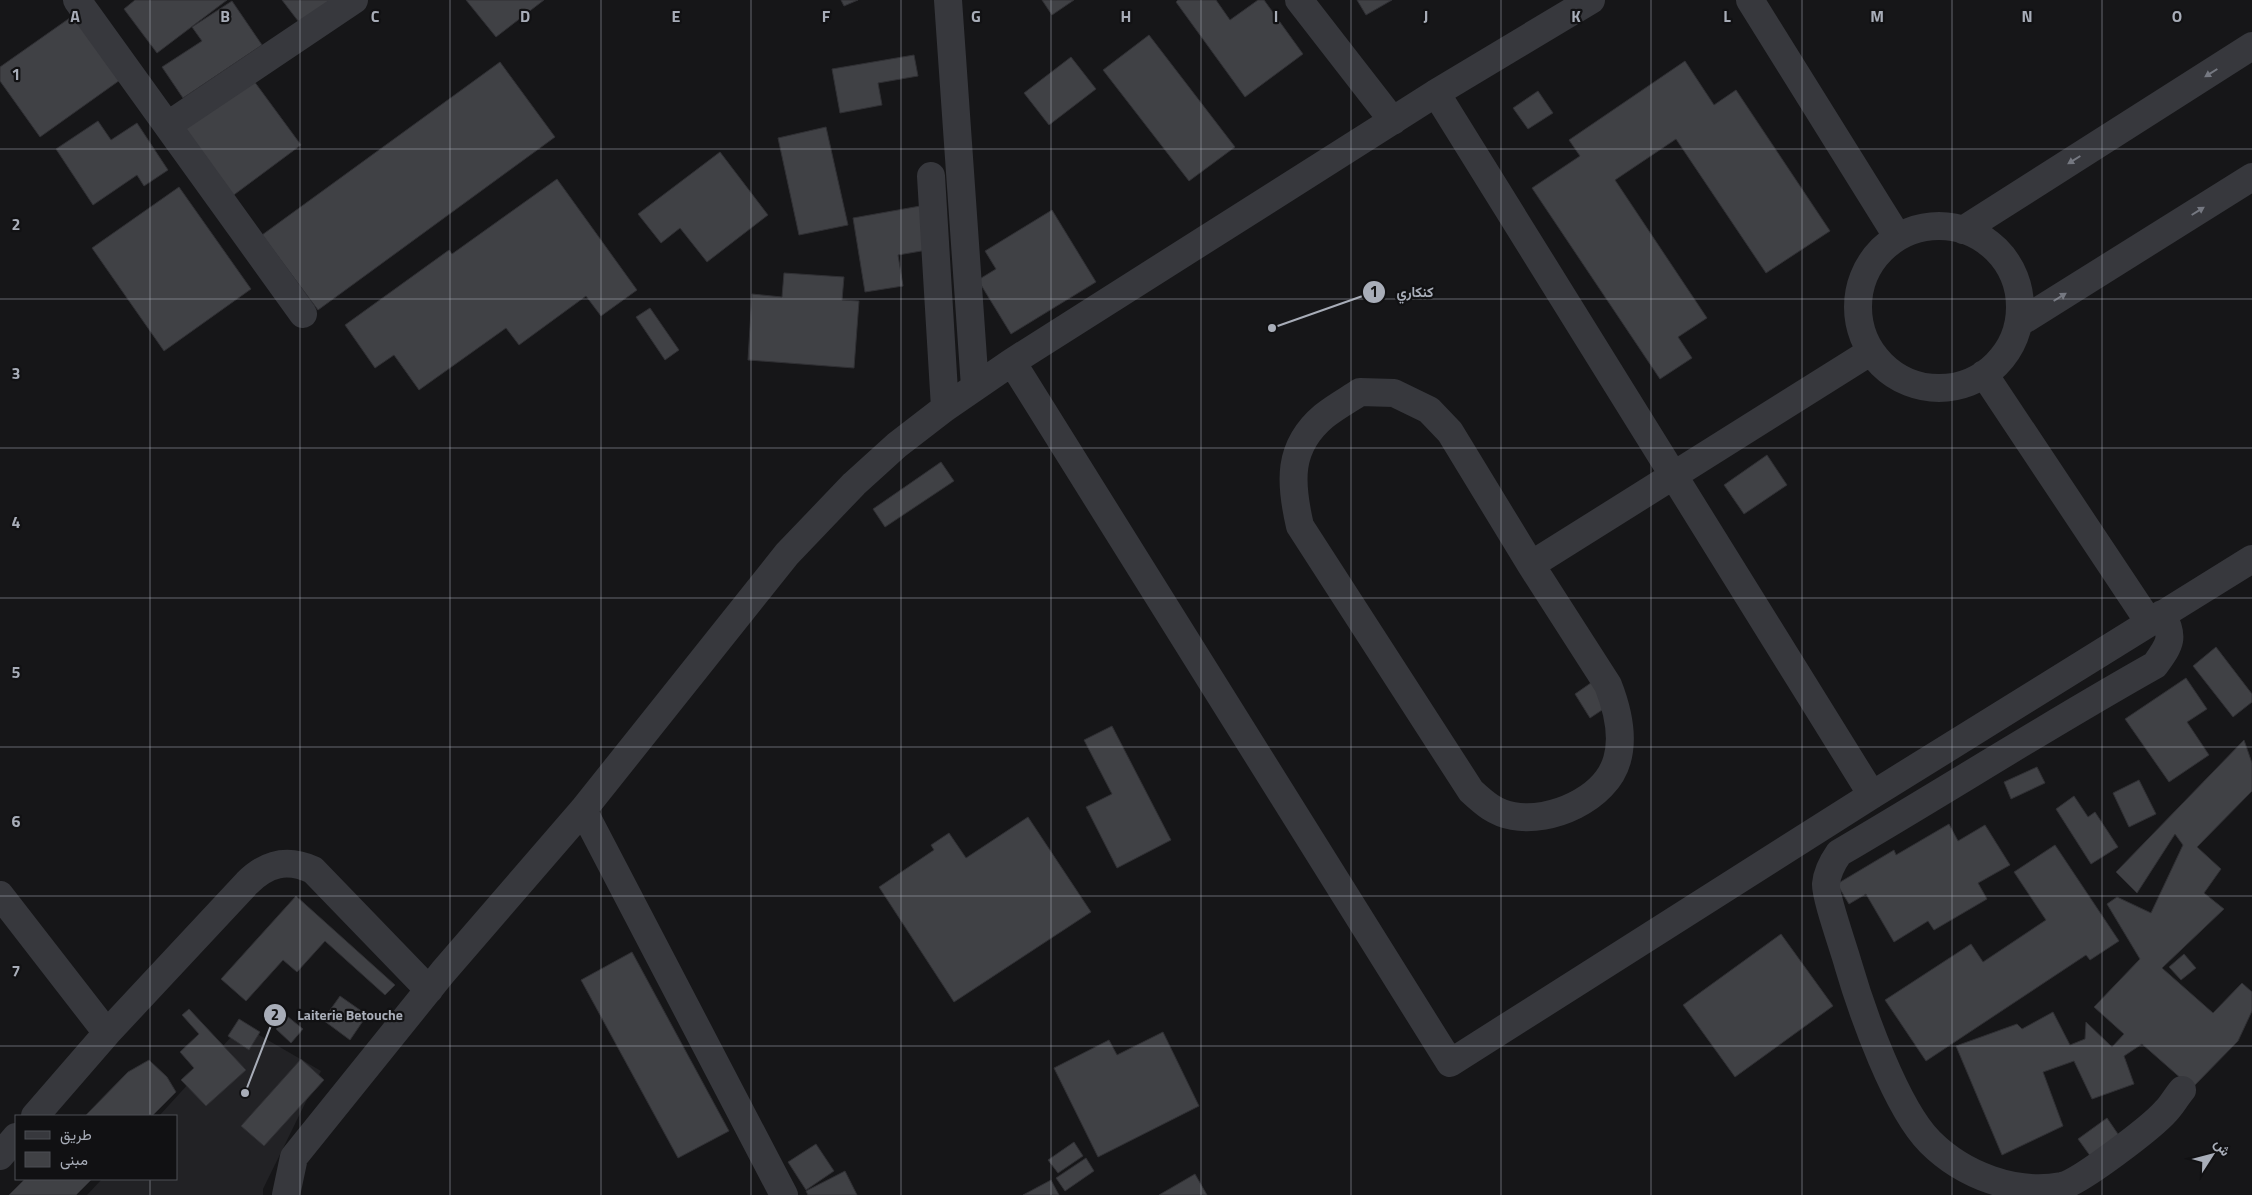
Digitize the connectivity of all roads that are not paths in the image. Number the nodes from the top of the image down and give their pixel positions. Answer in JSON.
{"nodes":[{"id":1,"x":77,"y":0,"type":"edge"},
{"id":2,"x":354,"y":0,"type":"edge"},
{"id":3,"x":948,"y":0,"type":"edge"},
{"id":4,"x":1299,"y":0,"type":"edge"},
{"id":5,"x":1591,"y":0,"type":"edge"},
{"id":6,"x":1750,"y":0,"type":"edge"},
{"id":7,"x":2252,"y":46,"type":"edge"},
{"id":8,"x":1436,"y":93,"type":"junction"},
{"id":9,"x":1393,"y":121,"type":"junction"},
{"id":10,"x":168,"y":125,"type":"junction"},
{"id":11,"x":931,"y":176,"type":"dead end"},
{"id":12,"x":2252,"y":177,"type":"edge"},
{"id":13,"x":1963,"y":230,"type":"junction"},
{"id":14,"x":1898,"y":236,"type":"junction"},
{"id":15,"x":303,"y":314,"type":"dead end"},
{"id":16,"x":2019,"y":323,"type":"junction"},
{"id":17,"x":1870,"y":352,"type":"junction"},
{"id":18,"x":1012,"y":362,"type":"junction"},
{"id":19,"x":1984,"y":374,"type":"junction"},
{"id":20,"x":974,"y":387,"type":"junction"},
{"id":21,"x":945,"y":408,"type":"junction"},
{"id":22,"x":1673,"y":477,"type":"junction"},
{"id":23,"x":2252,"y":559,"type":"edge"},
{"id":24,"x":1531,"y":565,"type":"junction"},
{"id":25,"x":2155,"y":618,"type":"junction"},
{"id":26,"x":1872,"y":795,"type":"junction"},
{"id":27,"x":583,"y":810,"type":"junction"},
{"id":28,"x":0,"y":894,"type":"edge"},
{"id":29,"x":429,"y":990,"type":"junction"},
{"id":30,"x":108,"y":1033,"type":"junction"},
{"id":31,"x":2182,"y":1090,"type":"dead end"},
{"id":32,"x":36,"y":1115,"type":"edge"},
{"id":33,"x":15,"y":1138,"type":"edge"},
{"id":34,"x":0,"y":1156,"type":"edge"},
{"id":35,"x":286,"y":1195,"type":"edge"},
{"id":36,"x":784,"y":1195,"type":"edge"}],
"edges":[{"from":1,"to":10,"type":"street"},
{"from":2,"to":10,"type":"street"},
{"from":3,"to":20,"type":"street"},
{"from":4,"to":9,"type":"street"},
{"from":5,"to":8,"type":"street"},
{"from":6,"to":14,"type":"street"},
{"from":7,"to":13,"type":"street","one_way":true},
{"from":8,"to":9,"type":"street"},
{"from":8,"to":22,"type":"street"},
{"from":9,"to":18,"type":"street"},
{"from":10,"to":15,"type":"street"},
{"from":11,"to":21,"type":"street"},
{"from":16,"to":12,"type":"street","one_way":true},
{"from":13,"to":14,"type":"street"},
{"from":13,"to":16,"type":"street"},
{"from":14,"to":17,"type":"street"},
{"from":16,"to":19,"type":"street"},
{"from":17,"to":19,"type":"street"},
{"from":17,"to":22,"type":"street"},
{"from":18,"to":20,"type":"street"},
{"from":18,"to":26,"type":"street"},
{"from":19,"to":25,"type":"street"},
{"from":20,"to":21,"type":"street"},
{"from":21,"to":27,"type":"street"},
{"from":22,"to":24,"type":"street"},
{"from":22,"to":26,"type":"street"},
{"from":23,"to":25,"type":"street"},
{"from":24,"to":24,"type":"street"},
{"from":25,"to":26,"type":"street"},
{"from":25,"to":31,"type":"street"},
{"from":27,"to":29,"type":"street"},
{"from":27,"to":36,"type":"street"},
{"from":28,"to":30,"type":"street"},
{"from":29,"to":30,"type":"street"},
{"from":29,"to":35,"type":"street"},
{"from":30,"to":32,"type":"street"},
{"from":33,"to":34,"type":"street"}]}
